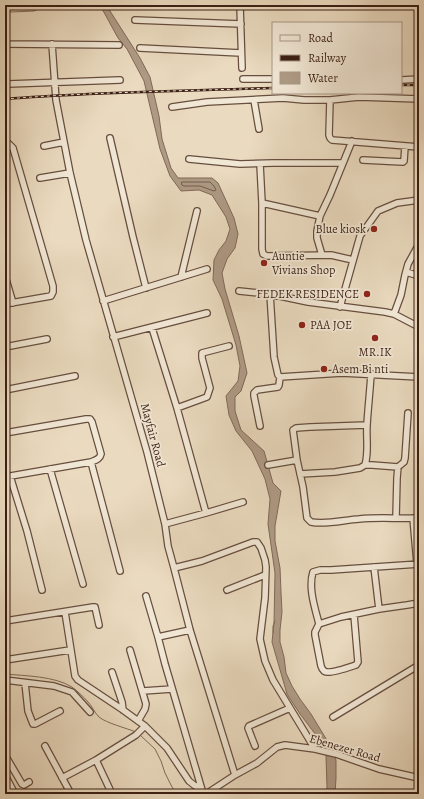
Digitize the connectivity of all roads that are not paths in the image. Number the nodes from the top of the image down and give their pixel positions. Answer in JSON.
{"nodes":[{"id":1,"x":5,"y":5,"type":"edge"},
{"id":2,"x":240,"y":5,"type":"edge"},
{"id":3,"x":135,"y":20,"type":"dead end"},
{"id":4,"x":241,"y":24,"type":"junction"},
{"id":5,"x":6,"y":44,"type":"edge"},
{"id":6,"x":52,"y":44,"type":"junction"},
{"id":7,"x":119,"y":45,"type":"dead end"},
{"id":8,"x":140,"y":48,"type":"dead end"},
{"id":9,"x":242,"y":53,"type":"junction"},
{"id":10,"x":242,"y":68,"type":"dead end"},
{"id":11,"x":243,"y":79,"type":"dead end"},
{"id":12,"x":419,"y":79,"type":"edge"},
{"id":13,"x":120,"y":80,"type":"dead end"},
{"id":14,"x":272,"y":80,"type":"edge"},
{"id":15,"x":402,"y":80,"type":"edge"},
{"id":16,"x":54,"y":82,"type":"junction"},
{"id":17,"x":8,"y":84,"type":"dead end"},
{"id":18,"x":419,"y":99,"type":"edge"},
{"id":19,"x":254,"y":100,"type":"junction"},
{"id":20,"x":330,"y":100,"type":"junction"},
{"id":21,"x":172,"y":107,"type":"dead end"},
{"id":22,"x":259,"y":129,"type":"dead end"},
{"id":23,"x":110,"y":138,"type":"dead end"},
{"id":24,"x":352,"y":141,"type":"junction"},
{"id":25,"x":64,"y":142,"type":"junction"},
{"id":26,"x":7,"y":143,"type":"edge"},
{"id":27,"x":44,"y":146,"type":"dead end"},
{"id":28,"x":405,"y":146,"type":"junction"},
{"id":29,"x":419,"y":147,"type":"edge"},
{"id":30,"x":189,"y":159,"type":"dead end"},
{"id":31,"x":363,"y":160,"type":"dead end"},
{"id":32,"x":343,"y":163,"type":"junction"},
{"id":33,"x":260,"y":164,"type":"junction"},
{"id":34,"x":70,"y":173,"type":"junction"},
{"id":35,"x":40,"y":178,"type":"dead end"},
{"id":36,"x":419,"y":200,"type":"edge"},
{"id":37,"x":262,"y":204,"type":"junction"},
{"id":38,"x":197,"y":211,"type":"dead end"},
{"id":39,"x":320,"y":216,"type":"junction"},
{"id":40,"x":419,"y":244,"type":"edge"},
{"id":41,"x":322,"y":255,"type":"junction"},
{"id":42,"x":353,"y":260,"type":"junction"},
{"id":43,"x":207,"y":269,"type":"dead end"},
{"id":44,"x":406,"y":272,"type":"junction"},
{"id":45,"x":5,"y":276,"type":"edge"},
{"id":46,"x":419,"y":276,"type":"edge"},
{"id":47,"x":181,"y":277,"type":"junction"},
{"id":48,"x":146,"y":288,"type":"junction"},
{"id":49,"x":239,"y":291,"type":"dead end"},
{"id":50,"x":270,"y":294,"type":"junction"},
{"id":51,"x":103,"y":301,"type":"junction"},
{"id":52,"x":13,"y":302,"type":"junction"},
{"id":53,"x":5,"y":304,"type":"edge"},
{"id":54,"x":340,"y":306,"type":"junction"},
{"id":55,"x":206,"y":313,"type":"dead end"},
{"id":56,"x":394,"y":314,"type":"junction"},
{"id":57,"x":419,"y":327,"type":"edge"},
{"id":58,"x":152,"y":328,"type":"junction"},
{"id":59,"x":114,"y":337,"type":"junction"},
{"id":60,"x":47,"y":339,"type":"dead end"},
{"id":61,"x":229,"y":346,"type":"dead end"},
{"id":62,"x":5,"y":347,"type":"edge"},
{"id":63,"x":371,"y":374,"type":"junction"},
{"id":64,"x":75,"y":376,"type":"dead end"},
{"id":65,"x":280,"y":377,"type":"junction"},
{"id":66,"x":419,"y":377,"type":"edge"},
{"id":67,"x":5,"y":390,"type":"edge"},
{"id":68,"x":178,"y":408,"type":"junction"},
{"id":69,"x":408,"y":413,"type":"dead end"},
{"id":70,"x":367,"y":425,"type":"junction"},
{"id":71,"x":260,"y":426,"type":"dead end"},
{"id":72,"x":5,"y":433,"type":"edge"},
{"id":73,"x":367,"y":458,"type":"junction"},
{"id":74,"x":297,"y":460,"type":"junction"},
{"id":75,"x":92,"y":462,"type":"junction"},
{"id":76,"x":268,"y":465,"type":"dead end"},
{"id":77,"x":365,"y":465,"type":"junction"},
{"id":78,"x":372,"y":465,"type":"junction"},
{"id":79,"x":398,"y":467,"type":"junction"},
{"id":80,"x":50,"y":469,"type":"junction"},
{"id":81,"x":300,"y":474,"type":"junction"},
{"id":82,"x":8,"y":477,"type":"edge"},
{"id":83,"x":243,"y":502,"type":"dead end"},
{"id":84,"x":206,"y":513,"type":"junction"},
{"id":85,"x":396,"y":518,"type":"junction"},
{"id":86,"x":416,"y":518,"type":"edge"},
{"id":87,"x":165,"y":524,"type":"junction"},
{"id":88,"x":418,"y":564,"type":"edge"},
{"id":89,"x":374,"y":567,"type":"junction"},
{"id":90,"x":174,"y":568,"type":"junction"},
{"id":91,"x":120,"y":571,"type":"dead end"},
{"id":92,"x":265,"y":575,"type":"junction"},
{"id":93,"x":83,"y":584,"type":"dead end"},
{"id":94,"x":42,"y":590,"type":"dead end"},
{"id":95,"x":226,"y":590,"type":"dead end"},
{"id":96,"x":146,"y":596,"type":"dead end"},
{"id":97,"x":419,"y":602,"type":"edge"},
{"id":98,"x":379,"y":609,"type":"junction"},
{"id":99,"x":64,"y":612,"type":"junction"},
{"id":100,"x":354,"y":615,"type":"junction"},
{"id":101,"x":5,"y":621,"type":"edge"},
{"id":102,"x":319,"y":624,"type":"junction"},
{"id":103,"x":99,"y":625,"type":"dead end"},
{"id":104,"x":190,"y":630,"type":"junction"},
{"id":105,"x":158,"y":637,"type":"junction"},
{"id":106,"x":70,"y":650,"type":"junction"},
{"id":107,"x":130,"y":650,"type":"dead end"},
{"id":108,"x":5,"y":660,"type":"edge"},
{"id":109,"x":419,"y":665,"type":"edge"},
{"id":110,"x":112,"y":672,"type":"dead end"},
{"id":111,"x":5,"y":680,"type":"edge"},
{"id":112,"x":25,"y":683,"type":"junction"},
{"id":113,"x":172,"y":689,"type":"junction"},
{"id":114,"x":143,"y":691,"type":"junction"},
{"id":115,"x":290,"y":708,"type":"junction"},
{"id":116,"x":123,"y":710,"type":"junction"},
{"id":117,"x":60,"y":711,"type":"dead end"},
{"id":118,"x":90,"y":712,"type":"dead end"},
{"id":119,"x":333,"y":717,"type":"dead end"},
{"id":120,"x":138,"y":721,"type":"junction"},
{"id":121,"x":140,"y":731,"type":"junction"},
{"id":122,"x":45,"y":746,"type":"dead end"},
{"id":123,"x":255,"y":746,"type":"dead end"},
{"id":124,"x":315,"y":748,"type":"junction"},
{"id":125,"x":5,"y":755,"type":"edge"},
{"id":126,"x":96,"y":760,"type":"junction"},
{"id":127,"x":5,"y":775,"type":"edge"},
{"id":128,"x":235,"y":775,"type":"junction"},
{"id":129,"x":62,"y":778,"type":"junction"},
{"id":130,"x":419,"y":778,"type":"edge"},
{"id":131,"x":29,"y":782,"type":"dead end"},
{"id":132,"x":8,"y":786,"type":"edge"},
{"id":133,"x":201,"y":788,"type":"junction"},
{"id":134,"x":15,"y":794,"type":"edge"},
{"id":135,"x":71,"y":794,"type":"edge"},
{"id":136,"x":112,"y":794,"type":"edge"},
{"id":137,"x":118,"y":794,"type":"edge"},
{"id":138,"x":131,"y":794,"type":"edge"},
{"id":139,"x":205,"y":794,"type":"edge"}],
"edges":[{"from":1,"to":5,"type":"street"},
{"from":2,"to":4,"type":"street"},
{"from":3,"to":4,"type":"street"},
{"from":4,"to":9,"type":"street"},
{"from":5,"to":6,"type":"street"},
{"from":6,"to":7,"type":"street"},
{"from":6,"to":16,"type":"street","name":"Mayfair Road"},
{"from":8,"to":9,"type":"street"},
{"from":9,"to":10,"type":"street"},
{"from":11,"to":14,"type":"street"},
{"from":12,"to":15,"type":"street"},
{"from":13,"to":16,"type":"street"},
{"from":16,"to":17,"type":"street"},
{"from":16,"to":25,"type":"street","name":"Mayfair Road"},
{"from":18,"to":20,"type":"street"},
{"from":19,"to":20,"type":"street"},
{"from":19,"to":21,"type":"street"},
{"from":19,"to":22,"type":"street"},
{"from":20,"to":24,"type":"street"},
{"from":23,"to":48,"type":"street"},
{"from":24,"to":28,"type":"street"},
{"from":24,"to":32,"type":"street"},
{"from":25,"to":27,"type":"street"},
{"from":25,"to":34,"type":"street","name":"Mayfair Road"},
{"from":26,"to":52,"type":"street"},
{"from":28,"to":29,"type":"street"},
{"from":28,"to":31,"type":"street"},
{"from":30,"to":33,"type":"street"},
{"from":32,"to":33,"type":"street"},
{"from":32,"to":39,"type":"street"},
{"from":33,"to":37,"type":"street"},
{"from":34,"to":35,"type":"street"},
{"from":34,"to":51,"type":"street","name":"Mayfair Road"},
{"from":36,"to":42,"type":"street"},
{"from":37,"to":39,"type":"street"},
{"from":37,"to":41,"type":"street"},
{"from":38,"to":47,"type":"street"},
{"from":39,"to":41,"type":"street"},
{"from":40,"to":44,"type":"street"},
{"from":41,"to":42,"type":"street"},
{"from":42,"to":54,"type":"street"},
{"from":43,"to":47,"type":"street"},
{"from":44,"to":46,"type":"street"},
{"from":44,"to":56,"type":"street"},
{"from":45,"to":52,"type":"street"},
{"from":47,"to":48,"type":"street"},
{"from":48,"to":51,"type":"street"},
{"from":49,"to":50,"type":"street"},
{"from":50,"to":54,"type":"street"},
{"from":50,"to":65,"type":"street"},
{"from":51,"to":59,"type":"street","name":"Mayfair Road"},
{"from":52,"to":53,"type":"street"},
{"from":54,"to":56,"type":"street"},
{"from":55,"to":58,"type":"street"},
{"from":56,"to":57,"type":"street"},
{"from":58,"to":59,"type":"street"},
{"from":58,"to":68,"type":"street"},
{"from":59,"to":87,"type":"street","name":"Mayfair Road"},
{"from":60,"to":62,"type":"street"},
{"from":61,"to":68,"type":"street"},
{"from":63,"to":65,"type":"street"},
{"from":63,"to":66,"type":"street"},
{"from":63,"to":70,"type":"street"},
{"from":64,"to":67,"type":"street"},
{"from":65,"to":71,"type":"street"},
{"from":68,"to":84,"type":"street"},
{"from":69,"to":79,"type":"street"},
{"from":70,"to":73,"type":"street"},
{"from":70,"to":74,"type":"street"},
{"from":72,"to":75,"type":"street"},
{"from":73,"to":77,"type":"street"},
{"from":73,"to":78,"type":"street"},
{"from":74,"to":76,"type":"street"},
{"from":74,"to":81,"type":"street"},
{"from":75,"to":80,"type":"street"},
{"from":75,"to":91,"type":"street"},
{"from":77,"to":78,"type":"street"},
{"from":77,"to":81,"type":"street"},
{"from":78,"to":79,"type":"street"},
{"from":79,"to":85,"type":"street"},
{"from":80,"to":82,"type":"street"},
{"from":80,"to":93,"type":"street"},
{"from":81,"to":85,"type":"street"},
{"from":82,"to":94,"type":"street"},
{"from":83,"to":84,"type":"street"},
{"from":84,"to":87,"type":"street"},
{"from":85,"to":86,"type":"street"},
{"from":86,"to":88,"type":"street"},
{"from":87,"to":90,"type":"street","name":"Mayfair Road"},
{"from":88,"to":89,"type":"street"},
{"from":89,"to":98,"type":"street"},
{"from":89,"to":102,"type":"street"},
{"from":90,"to":92,"type":"street"},
{"from":90,"to":104,"type":"street","name":"Mayfair Road"},
{"from":92,"to":95,"type":"street"},
{"from":92,"to":115,"type":"street"},
{"from":96,"to":105,"type":"street"},
{"from":97,"to":98,"type":"street"},
{"from":98,"to":100,"type":"street"},
{"from":99,"to":101,"type":"street"},
{"from":99,"to":103,"type":"street"},
{"from":99,"to":106,"type":"street"},
{"from":100,"to":102,"type":"street"},
{"from":100,"to":102,"type":"street"},
{"from":104,"to":105,"type":"street"},
{"from":104,"to":128,"type":"street","name":"Mayfair Road"},
{"from":105,"to":113,"type":"street"},
{"from":106,"to":108,"type":"street"},
{"from":106,"to":116,"type":"street"},
{"from":107,"to":114,"type":"street"},
{"from":109,"to":119,"type":"street"},
{"from":110,"to":116,"type":"street"},
{"from":111,"to":112,"type":"street"},
{"from":112,"to":117,"type":"street"},
{"from":112,"to":118,"type":"street"},
{"from":113,"to":114,"type":"street"},
{"from":113,"to":133,"type":"street"},
{"from":114,"to":120,"type":"street"},
{"from":115,"to":123,"type":"street"},
{"from":115,"to":124,"type":"street"},
{"from":116,"to":120,"type":"street"},
{"from":120,"to":121,"type":"street"},
{"from":121,"to":126,"type":"street"},
{"from":121,"to":133,"type":"street"},
{"from":122,"to":129,"type":"street"},
{"from":124,"to":128,"type":"street","name":"Ebenezer Road"},
{"from":124,"to":130,"type":"street","name":"Ebenezer Road"},
{"from":125,"to":131,"type":"street"},
{"from":126,"to":129,"type":"street"},
{"from":126,"to":136,"type":"street"},
{"from":127,"to":132,"type":"street"},
{"from":128,"to":139,"type":"street","name":"Ebenezer Road"},
{"from":129,"to":135,"type":"street"},
{"from":132,"to":134,"type":"street"},
{"from":133,"to":139,"type":"street"},
{"from":137,"to":138,"type":"street"}]}
